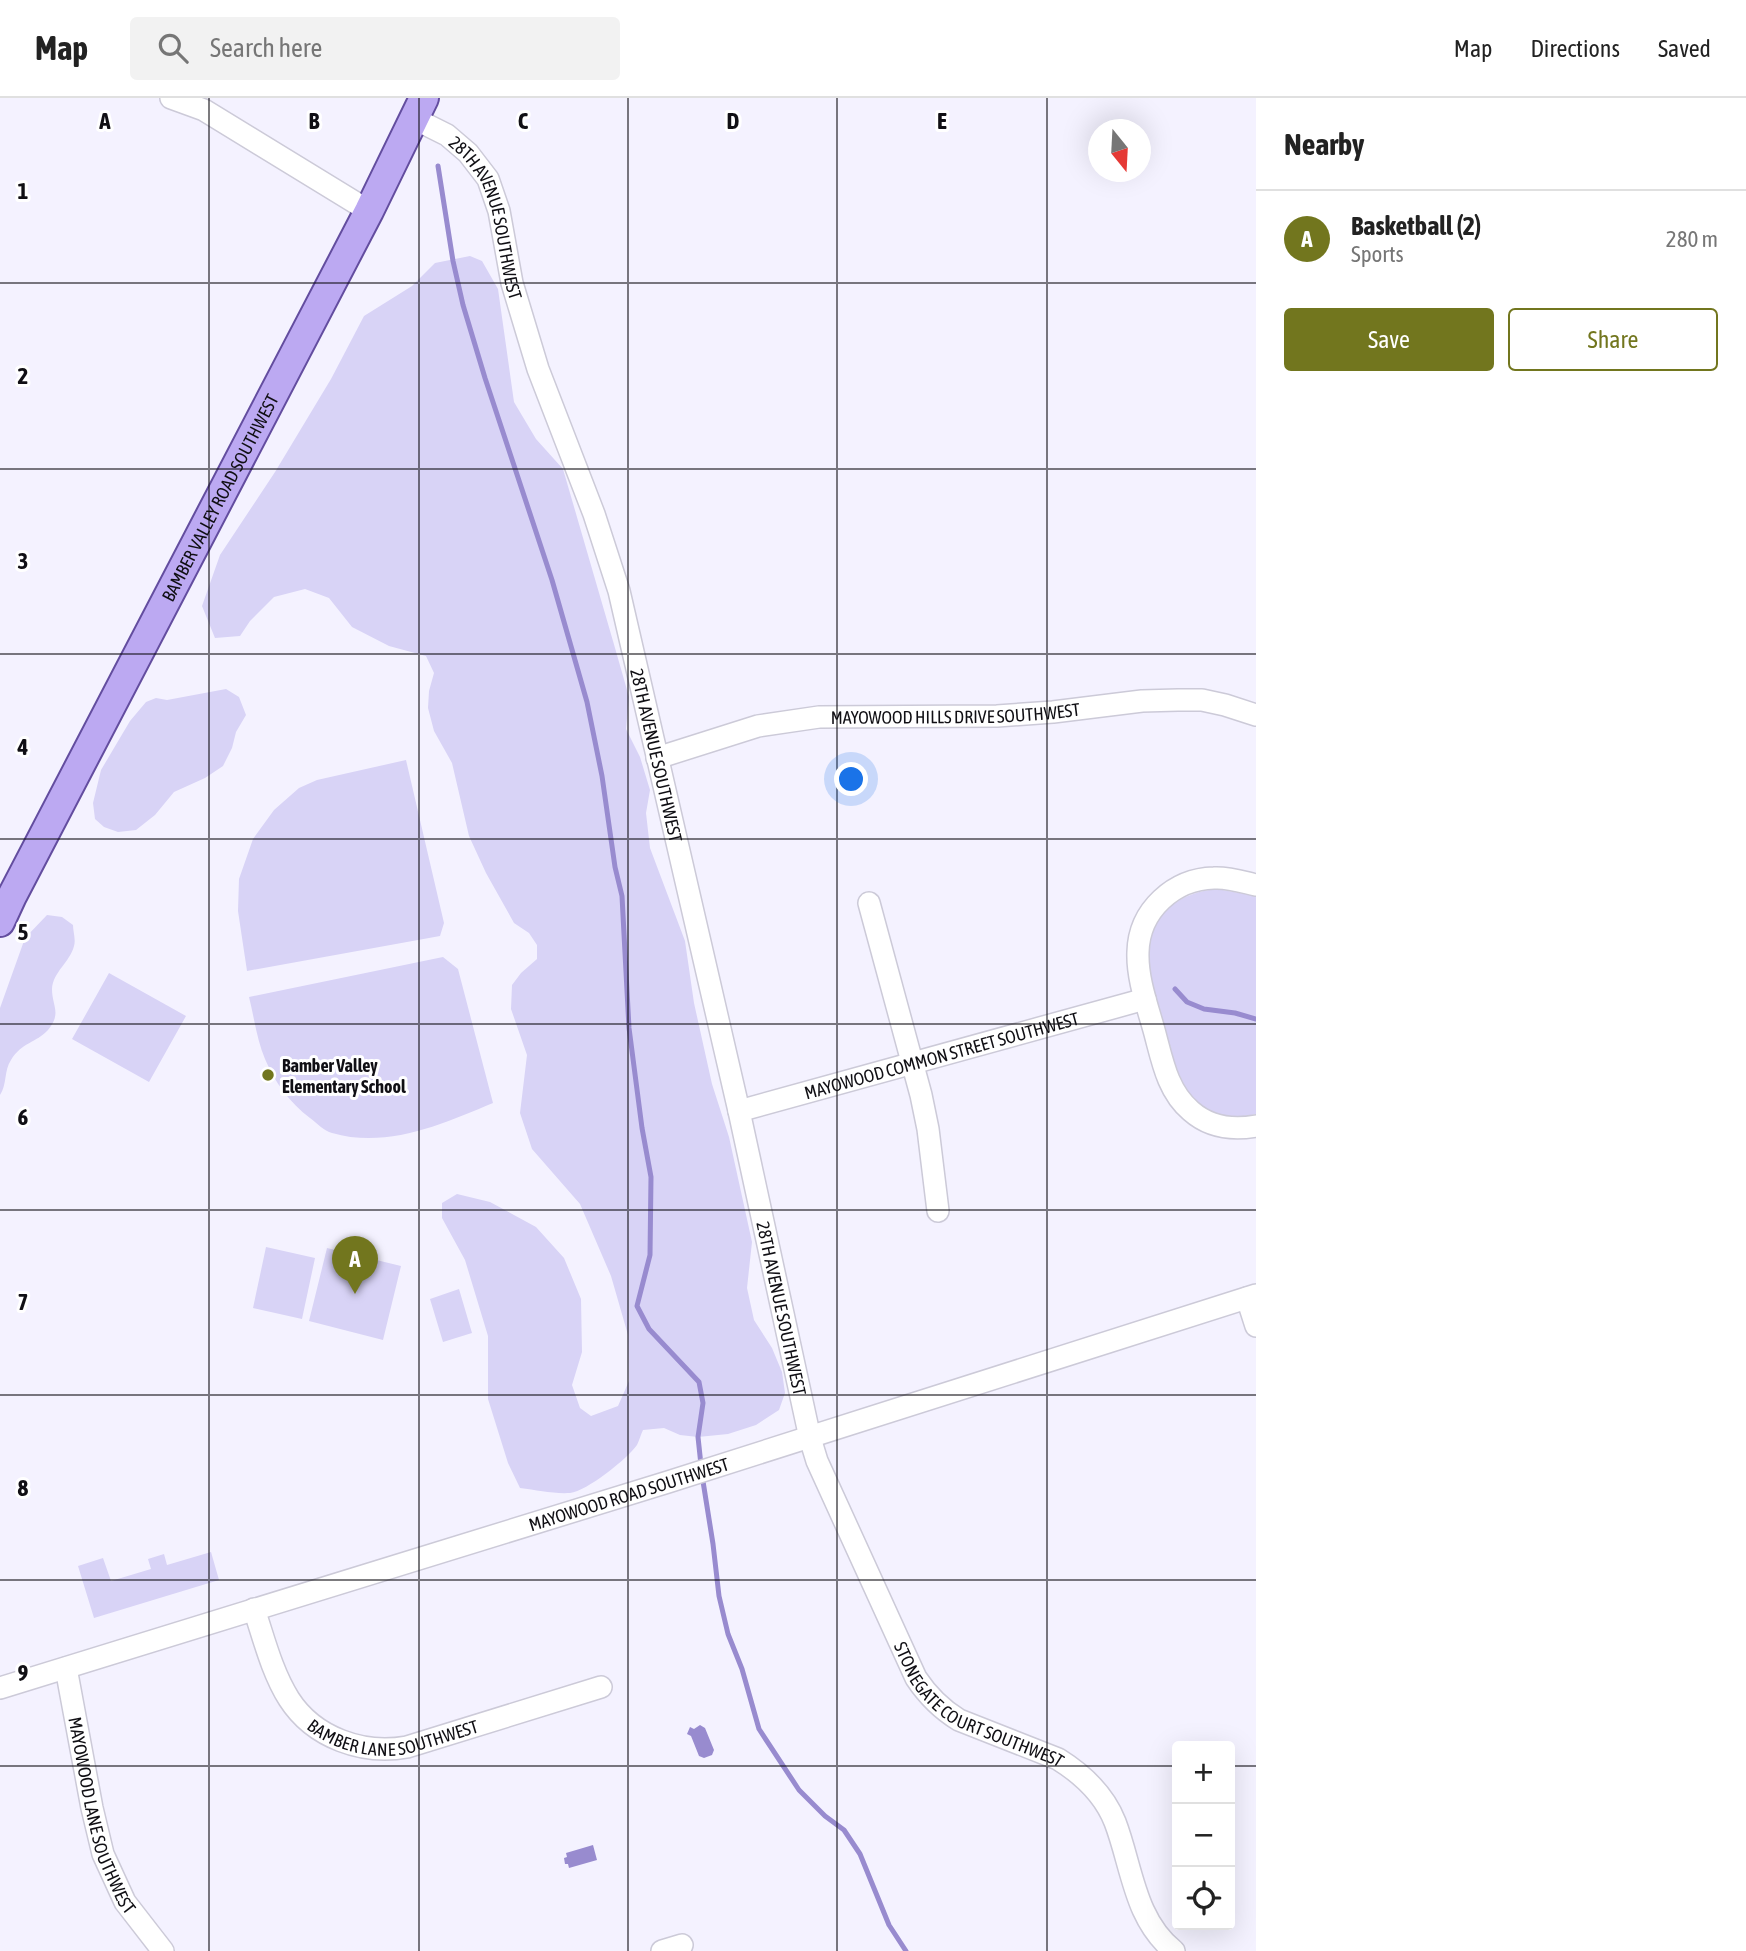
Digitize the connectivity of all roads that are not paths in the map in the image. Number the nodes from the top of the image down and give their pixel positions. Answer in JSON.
{"nodes":[{"id":1,"x":172,"y":98,"type":"edge"},
{"id":2,"x":420,"y":108,"type":"edge"},
{"id":3,"x":369,"y":211,"type":"junction"},
{"id":4,"x":1256,"y":715,"type":"edge"},
{"id":5,"x":657,"y":758,"type":"junction"},
{"id":6,"x":1256,"y":885,"type":"edge"},
{"id":7,"x":869,"y":903,"type":"dead end"},
{"id":8,"x":6,"y":905,"type":"edge"},
{"id":9,"x":0,"y":922,"type":"edge"},
{"id":10,"x":1145,"y":999,"type":"junction"},
{"id":11,"x":913,"y":1061,"type":"junction"},
{"id":12,"x":739,"y":1111,"type":"junction"},
{"id":13,"x":1256,"y":1126,"type":"edge"},
{"id":14,"x":939,"y":1211,"type":"dead end"},
{"id":15,"x":1252,"y":1296,"type":"edge"},
{"id":16,"x":1256,"y":1326,"type":"edge"},
{"id":17,"x":810,"y":1438,"type":"junction"},
{"id":18,"x":254,"y":1609,"type":"junction"},
{"id":19,"x":66,"y":1668,"type":"junction"},
{"id":20,"x":601,"y":1686,"type":"dead end"},
{"id":21,"x":0,"y":1688,"type":"edge"},
{"id":22,"x":163,"y":1951,"type":"edge"},
{"id":23,"x":1174,"y":1951,"type":"edge"}],
"edges":[{"from":1,"to":3,"type":"street"},
{"from":2,"to":3,"type":"main road","name":"BAMBER VALLEY ROAD SOUTHWEST"},
{"from":2,"to":5,"type":"street","name":"28TH AVENUE SOUTHWEST"},
{"from":3,"to":8,"type":"main road","name":"BAMBER VALLEY ROAD SOUTHWEST"},
{"from":4,"to":5,"type":"street","name":"MAYOWOOD HILLS DRIVE SOUTHWEST"},
{"from":5,"to":12,"type":"street","name":"28TH AVENUE SOUTHWEST"},
{"from":6,"to":10,"type":"street"},
{"from":7,"to":11,"type":"street"},
{"from":8,"to":9,"type":"main road","name":"BAMBER VALLEY ROAD SOUTHWEST"},
{"from":10,"to":11,"type":"street","name":"MAYOWOOD COMMON STREET SOUTHWEST"},
{"from":10,"to":13,"type":"street"},
{"from":11,"to":12,"type":"street","name":"MAYOWOOD COMMON STREET SOUTHWEST"},
{"from":11,"to":14,"type":"street"},
{"from":12,"to":17,"type":"street","name":"28TH AVENUE SOUTHWEST"},
{"from":15,"to":16,"type":"street"},
{"from":15,"to":17,"type":"street","name":"MAYOWOOD ROAD SOUTHWEST"},
{"from":17,"to":18,"type":"street","name":"MAYOWOOD ROAD SOUTHWEST"},
{"from":17,"to":23,"type":"street","name":"STONEGATE COURT SOUTHWEST"},
{"from":18,"to":19,"type":"street","name":"MAYOWOOD ROAD SOUTHWEST"},
{"from":18,"to":20,"type":"street","name":"BAMBER LANE SOUTHWEST"},
{"from":19,"to":21,"type":"street","name":"MAYOWOOD ROAD SOUTHWEST"},
{"from":19,"to":22,"type":"street","name":"MAYOWOOD LANE SOUTHWEST"}]}
